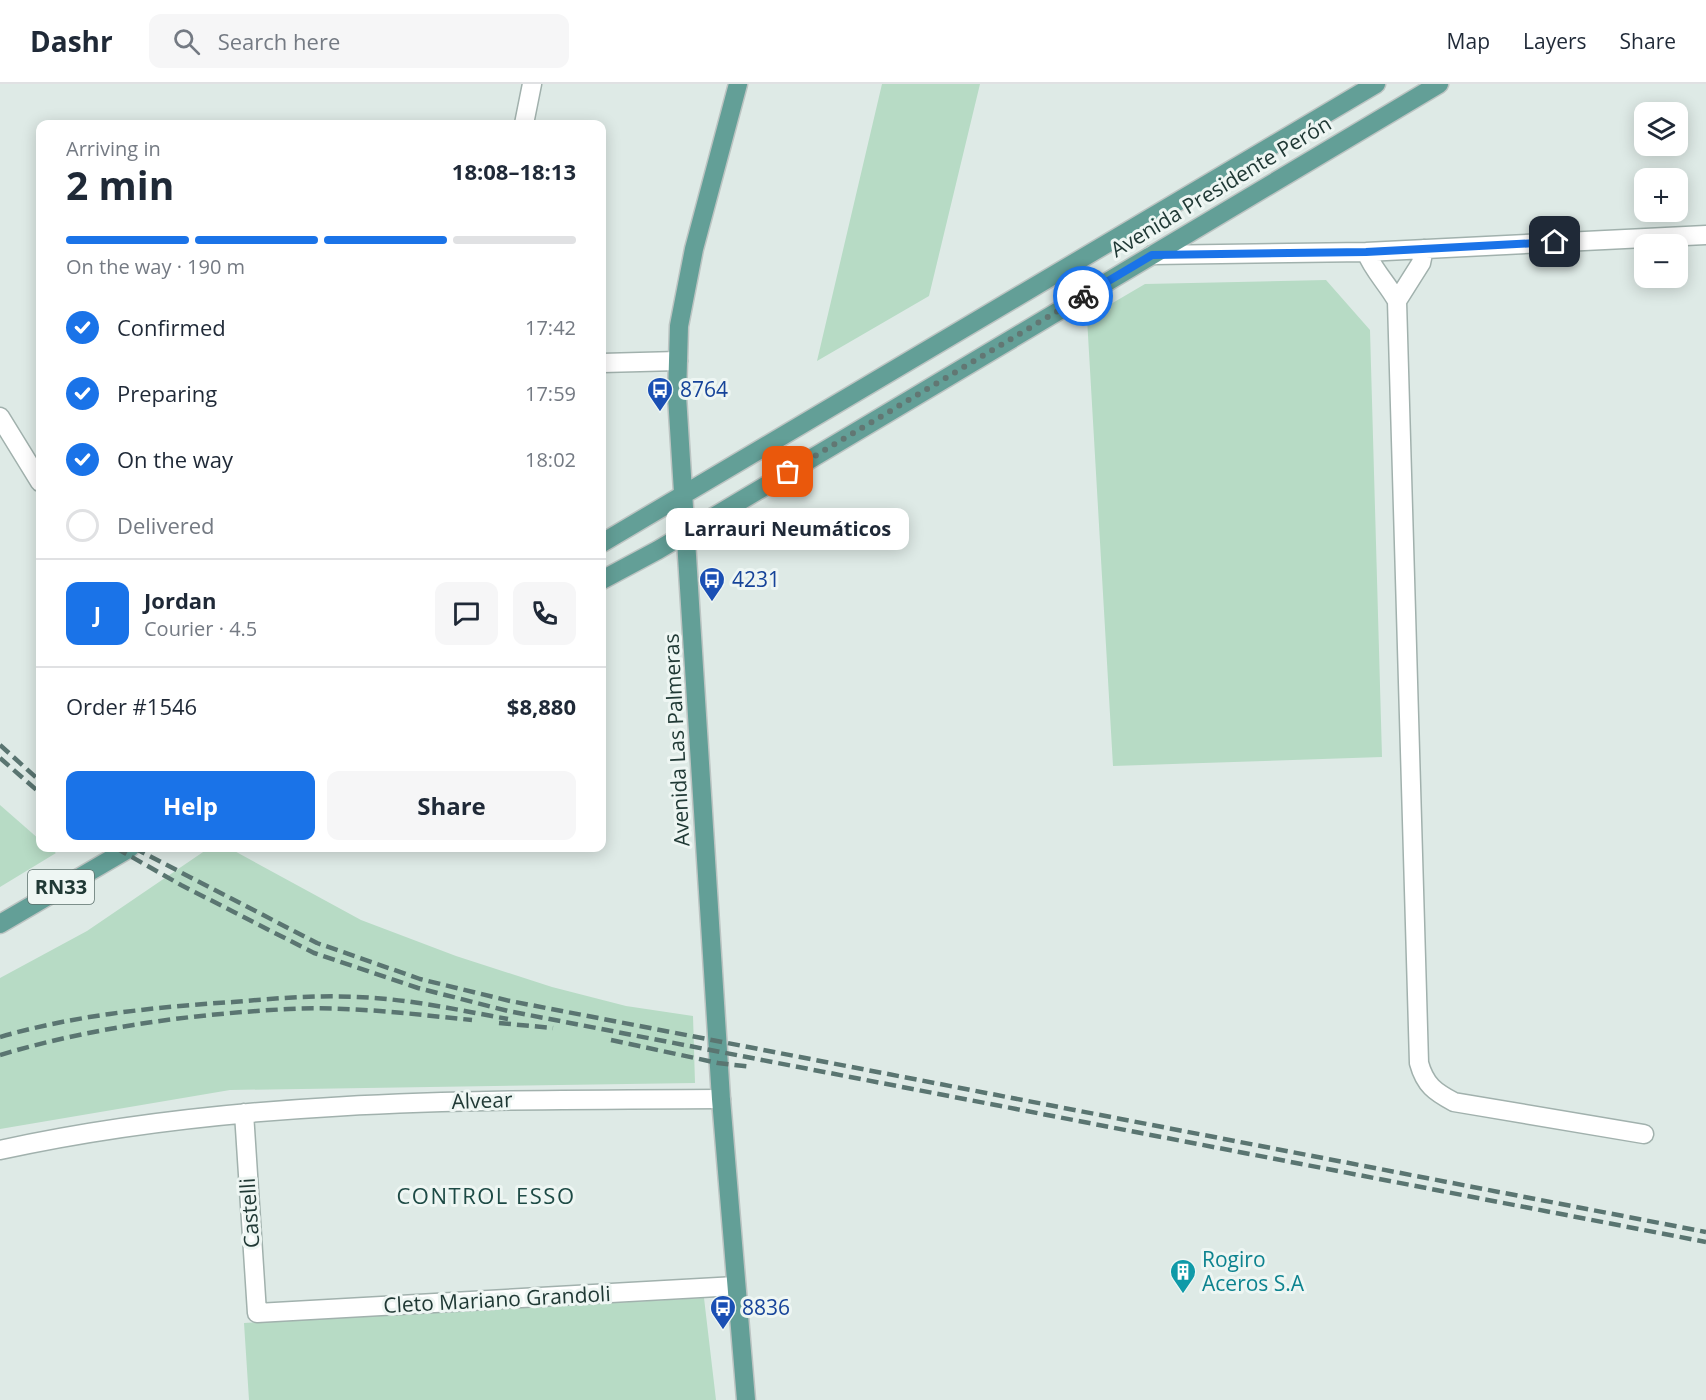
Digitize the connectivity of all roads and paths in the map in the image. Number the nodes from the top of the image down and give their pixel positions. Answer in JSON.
{"nodes":[{"id":1,"x":532,"y":84,"type":"edge"},
{"id":2,"x":738,"y":84,"type":"edge"},
{"id":3,"x":1377,"y":84,"type":"edge"},
{"id":4,"x":1439,"y":84,"type":"edge"},
{"id":5,"x":525,"y":120,"type":"edge"},
{"id":6,"x":1706,"y":235,"type":"edge"},
{"id":7,"x":1424,"y":249,"type":"junction"},
{"id":8,"x":1366,"y":252,"type":"junction"},
{"id":9,"x":1152,"y":255,"type":"junction"},
{"id":10,"x":1397,"y":301,"type":"junction"},
{"id":11,"x":678,"y":361,"type":"junction"},
{"id":12,"x":606,"y":363,"type":"edge"},
{"id":13,"x":0,"y":417,"type":"edge"},
{"id":14,"x":36,"y":476,"type":"edge"},
{"id":15,"x":682,"y":495,"type":"junction"},
{"id":16,"x":687,"y":532,"type":"junction"},
{"id":17,"x":606,"y":541,"type":"edge"},
{"id":18,"x":606,"y":578,"type":"edge"},
{"id":19,"x":123,"y":852,"type":"edge"},
{"id":20,"x":0,"y":924,"type":"edge"},
{"id":21,"x":721,"y":1099,"type":"junction"},
{"id":22,"x":244,"y":1113,"type":"junction"},
{"id":23,"x":1644,"y":1134,"type":"dead end"},
{"id":24,"x":0,"y":1150,"type":"edge"},
{"id":25,"x":736,"y":1286,"type":"junction"},
{"id":26,"x":257,"y":1313,"type":"joint"},
{"id":27,"x":746,"y":1400,"type":"edge"}],
"edges":[{"from":1,"to":5,"type":"street"},
{"from":2,"to":11,"type":"main road","name":"Avenida Las Palmeras"},
{"from":3,"to":15,"type":"main road","name":"Avenida Presidente Perón"},
{"from":4,"to":9,"type":"main road","name":"Avenida Presidente Perón"},
{"from":6,"to":7,"type":"street"},
{"from":7,"to":8,"type":"street"},
{"from":7,"to":10,"type":"street"},
{"from":8,"to":9,"type":"street"},
{"from":8,"to":10,"type":"street"},
{"from":9,"to":16,"type":"main road","name":"Avenida Presidente Perón"},
{"from":10,"to":23,"type":"street"},
{"from":11,"to":12,"type":"street"},
{"from":11,"to":15,"type":"main road","name":"Avenida Las Palmeras"},
{"from":13,"to":14,"type":"street"},
{"from":15,"to":16,"type":"main road","name":"Avenida Las Palmeras"},
{"from":15,"to":17,"type":"main road","name":"Avenida Presidente Perón"},
{"from":16,"to":18,"type":"main road","name":"Avenida Presidente Perón"},
{"from":16,"to":21,"type":"main road","name":"Avenida Las Palmeras"},
{"from":19,"to":20,"type":"main road","number":"RN33"},
{"from":21,"to":22,"type":"street","name":"Alvear"},
{"from":21,"to":25,"type":"main road","name":"Avenida Las Palmeras"},
{"from":22,"to":24,"type":"street","name":"Alvear"},
{"from":22,"to":26,"type":"street","name":"Castelli"},
{"from":25,"to":26,"type":"street","name":"Cleto Mariano Grandoli"},
{"from":25,"to":27,"type":"main road","name":"Avenida Las Palmeras"}]}
